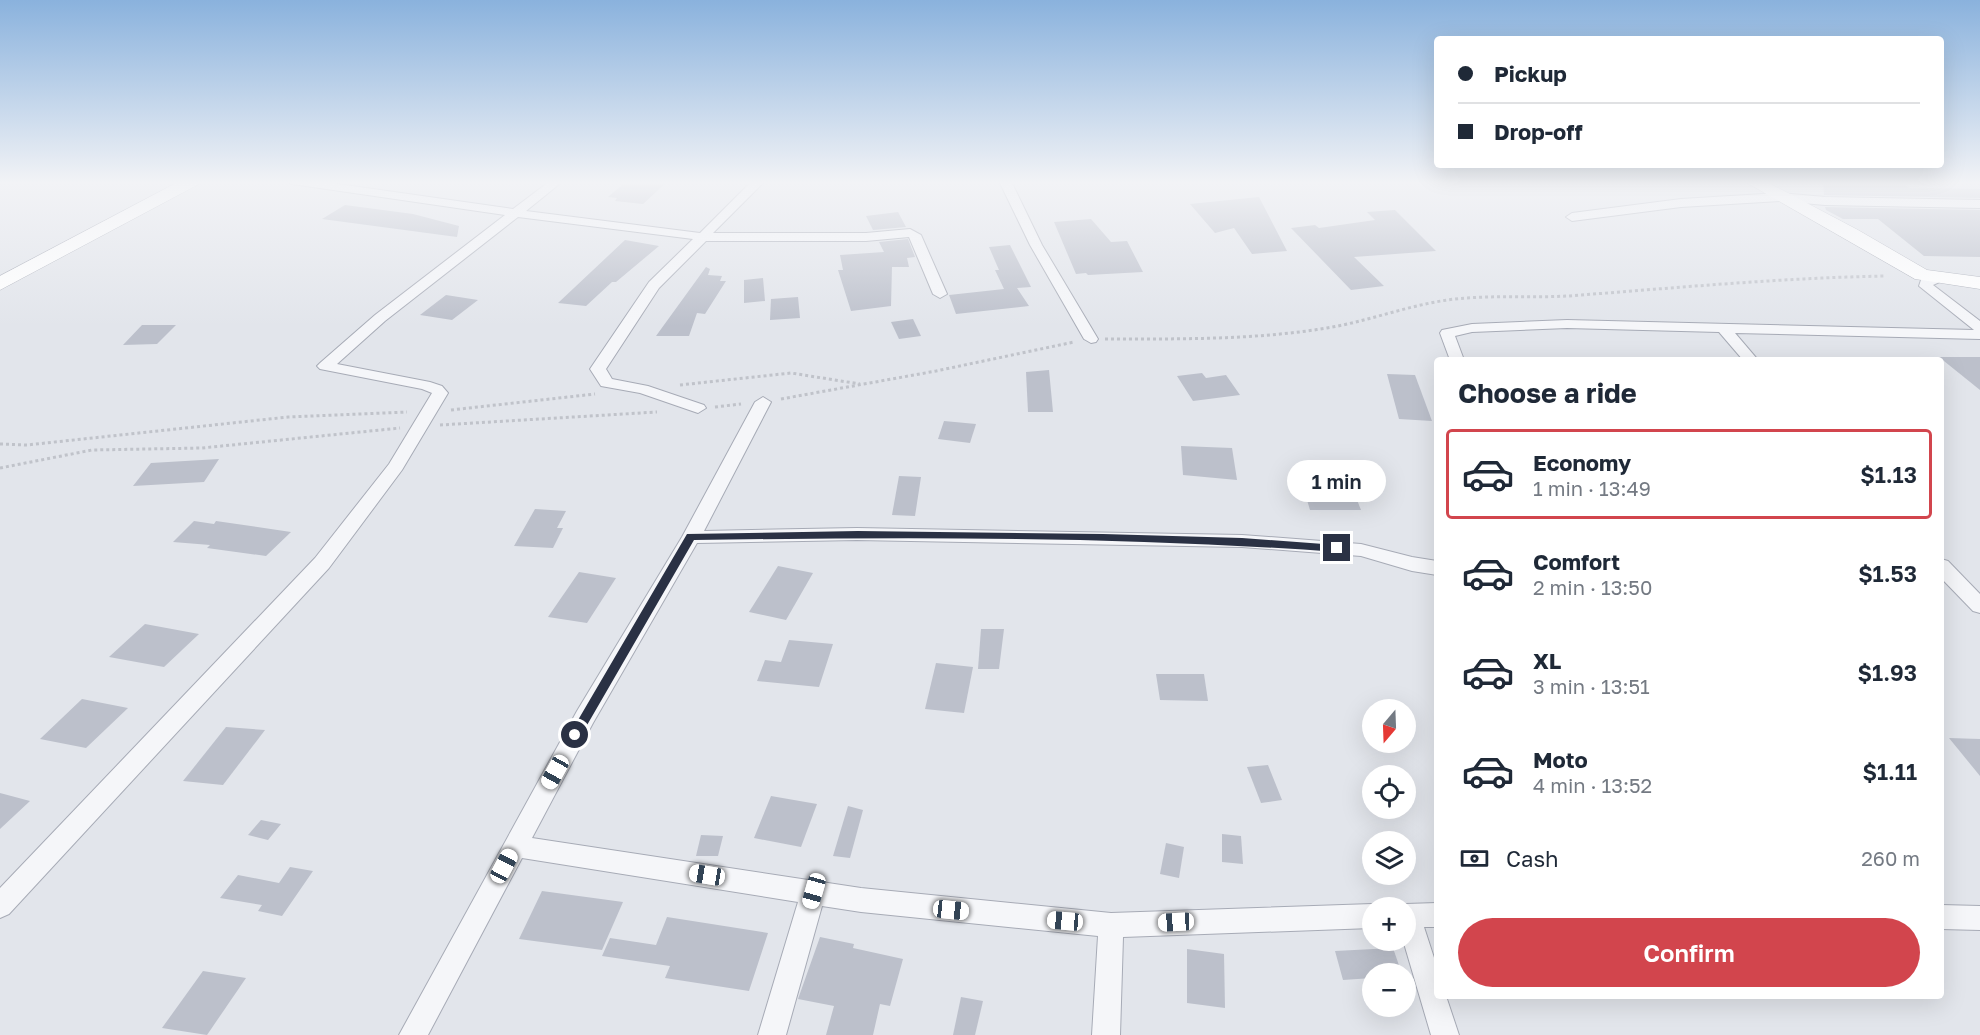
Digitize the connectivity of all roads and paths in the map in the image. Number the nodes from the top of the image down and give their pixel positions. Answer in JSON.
{"nodes":[{"id":1,"x":102,"y":229,"type":"edge"},
{"id":2,"x":493,"y":229,"type":"edge"},
{"id":3,"x":643,"y":229,"type":"edge"},
{"id":4,"x":712,"y":229,"type":"edge"},
{"id":5,"x":1028,"y":229,"type":"edge"},
{"id":6,"x":1843,"y":229,"type":"edge"},
{"id":7,"x":704,"y":237,"type":"junction"},
{"id":8,"x":1930,"y":277,"type":"junction"},
{"id":9,"x":1980,"y":283,"type":"edge"},
{"id":10,"x":0,"y":284,"type":"edge"},
{"id":11,"x":940,"y":294,"type":"dead end"},
{"id":12,"x":1722,"y":327,"type":"junction"},
{"id":13,"x":1980,"y":328,"type":"edge"},
{"id":14,"x":1980,"y":335,"type":"edge"},
{"id":15,"x":1090,"y":339,"type":"junction"},
{"id":16,"x":1456,"y":357,"type":"edge"},
{"id":17,"x":1748,"y":357,"type":"edge"},
{"id":18,"x":763,"y":402,"type":"junction"},
{"id":19,"x":698,"y":408,"type":"joint"},
{"id":20,"x":660,"y":412,"type":"dead end"},
{"id":21,"x":419,"y":426,"type":"junction"},
{"id":22,"x":0,"y":468,"type":"edge"},
{"id":23,"x":691,"y":537,"type":"junction"},
{"id":24,"x":1434,"y":568,"type":"edge"},
{"id":25,"x":1944,"y":570,"type":"edge"},
{"id":26,"x":1980,"y":606,"type":"edge"},
{"id":27,"x":515,"y":846,"type":"junction"},
{"id":28,"x":814,"y":891,"type":"junction"},
{"id":29,"x":0,"y":906,"type":"edge"},
{"id":30,"x":1434,"y":915,"type":"edge"},
{"id":31,"x":1362,"y":916,"type":"edge"},
{"id":32,"x":1416,"y":916,"type":"edge"},
{"id":33,"x":1944,"y":917,"type":"edge"},
{"id":34,"x":1980,"y":918,"type":"edge"},
{"id":35,"x":1111,"y":925,"type":"junction"},
{"id":36,"x":1416,"y":944,"type":"edge"},
{"id":37,"x":412,"y":1035,"type":"edge"},
{"id":38,"x":772,"y":1035,"type":"edge"},
{"id":39,"x":1106,"y":1035,"type":"edge"},
{"id":40,"x":1445,"y":1035,"type":"edge"}],
"edges":[{"from":1,"to":10,"type":"main road"},
{"from":2,"to":21,"type":"street"},
{"from":3,"to":7,"type":"street"},
{"from":4,"to":7,"type":"street"},
{"from":5,"to":15,"type":"street"},
{"from":6,"to":8,"type":"main road"},
{"from":7,"to":11,"type":"street"},
{"from":7,"to":19,"type":"street"},
{"from":8,"to":9,"type":"main road"},
{"from":8,"to":13,"type":"street"},
{"from":8,"to":15,"type":"path"},
{"from":12,"to":14,"type":"street"},
{"from":12,"to":16,"type":"street"},
{"from":12,"to":17,"type":"street"},
{"from":15,"to":18,"type":"path"},
{"from":18,"to":19,"type":"path"},
{"from":18,"to":23,"type":"street"},
{"from":20,"to":21,"type":"path"},
{"from":21,"to":22,"type":"path"},
{"from":21,"to":29,"type":"street"},
{"from":23,"to":24,"type":"street"},
{"from":23,"to":27,"type":"street"},
{"from":25,"to":26,"type":"street"},
{"from":27,"to":28,"type":"street"},
{"from":27,"to":37,"type":"street"},
{"from":28,"to":35,"type":"street"},
{"from":28,"to":38,"type":"street"},
{"from":30,"to":32,"type":"street"},
{"from":31,"to":35,"type":"street"},
{"from":33,"to":34,"type":"street"},
{"from":35,"to":39,"type":"street"},
{"from":36,"to":40,"type":"street"}]}
